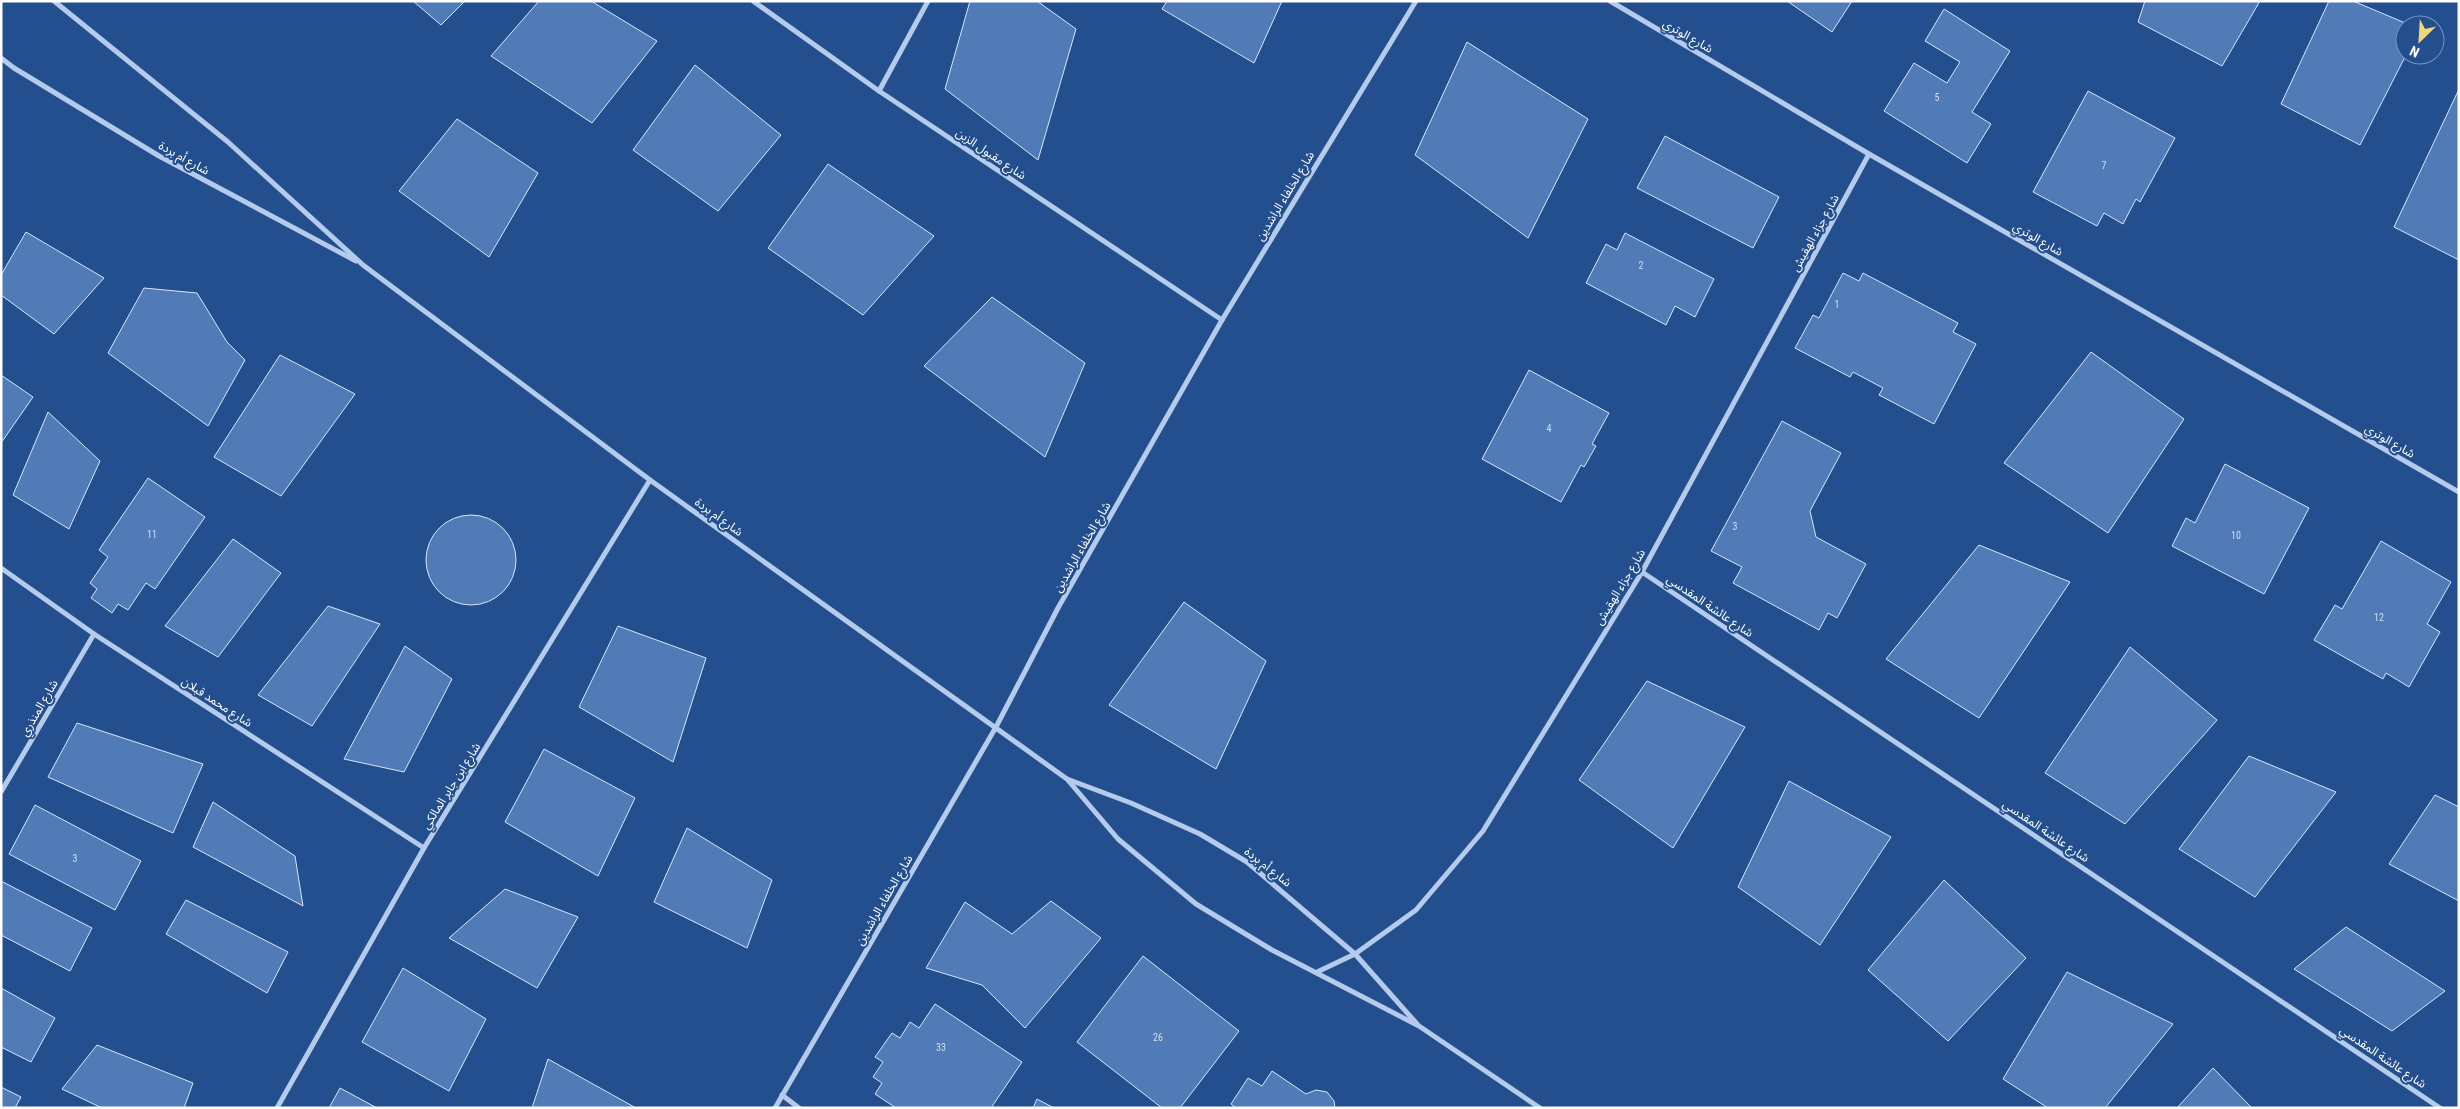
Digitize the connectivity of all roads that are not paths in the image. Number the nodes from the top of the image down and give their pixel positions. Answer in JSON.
{"nodes":[{"id":1,"x":54,"y":1,"type":"edge"},
{"id":2,"x":753,"y":1,"type":"edge"},
{"id":3,"x":928,"y":1,"type":"edge"},
{"id":4,"x":1416,"y":1,"type":"edge"},
{"id":5,"x":1610,"y":1,"type":"edge"},
{"id":6,"x":1,"y":58,"type":"edge"},
{"id":7,"x":879,"y":91,"type":"junction"},
{"id":8,"x":1869,"y":154,"type":"junction"},
{"id":9,"x":363,"y":265,"type":"junction"},
{"id":10,"x":1222,"y":320,"type":"junction"},
{"id":11,"x":650,"y":480,"type":"junction"},
{"id":12,"x":2459,"y":492,"type":"edge"},
{"id":13,"x":1,"y":568,"type":"edge"},
{"id":14,"x":1642,"y":572,"type":"junction"},
{"id":15,"x":94,"y":634,"type":"junction"},
{"id":16,"x":996,"y":728,"type":"junction"},
{"id":17,"x":1067,"y":779,"type":"junction"},
{"id":18,"x":1,"y":792,"type":"edge"},
{"id":19,"x":424,"y":848,"type":"junction"},
{"id":20,"x":1355,"y":954,"type":"junction"},
{"id":21,"x":1317,"y":972,"type":"junction"},
{"id":22,"x":1419,"y":1026,"type":"junction"},
{"id":23,"x":782,"y":1095,"type":"junction"},
{"id":24,"x":277,"y":1108,"type":"edge"},
{"id":25,"x":775,"y":1108,"type":"edge"},
{"id":26,"x":799,"y":1108,"type":"edge"},
{"id":27,"x":1540,"y":1108,"type":"edge"},
{"id":28,"x":2440,"y":1108,"type":"edge"}],
"edges":[{"from":1,"to":9,"type":"street","name":"شارع أم بردة"},
{"from":2,"to":7,"type":"street","name":"شارع مقبول الزبن"},
{"from":3,"to":7,"type":"street"},
{"from":4,"to":10,"type":"street","name":"شارع الخلفاء الراشدين"},
{"from":5,"to":8,"type":"street","name":"شارع الوتري"},
{"from":6,"to":9,"type":"street","name":"شارع أم بردة"},
{"from":7,"to":10,"type":"street","name":"شارع مقبول الزبن"},
{"from":8,"to":12,"type":"street","name":"شارع الوتري"},
{"from":8,"to":14,"type":"street","name":"شارع جزاء الهقيش"},
{"from":9,"to":11,"type":"street","name":"شارع أم بردة"},
{"from":10,"to":16,"type":"street","name":"شارع الخلفاء الراشدين"},
{"from":11,"to":16,"type":"street","name":"شارع أم بردة"},
{"from":11,"to":19,"type":"street","name":"شارع ابن جابر المالكي"},
{"from":13,"to":15,"type":"street","name":"شارع محمد قبلان"},
{"from":14,"to":20,"type":"street","name":"شارع جزاء الهقيش"},
{"from":14,"to":28,"type":"street","name":"شارع عائشة المقدسي"},
{"from":15,"to":18,"type":"street","name":"شارع المنذري"},
{"from":15,"to":19,"type":"street","name":"شارع محمد قبلان"},
{"from":16,"to":17,"type":"street","name":"شارع أم بردة"},
{"from":16,"to":23,"type":"street","name":"شارع الخلفاء الراشدين"},
{"from":17,"to":20,"type":"street","name":"شارع أم بردة"},
{"from":17,"to":21,"type":"street","name":"شارع أم بردة"},
{"from":19,"to":24,"type":"street","name":"شارع ابن جابر المالكي"},
{"from":20,"to":21,"type":"street","name":"شارع جزاء الهقيش"},
{"from":20,"to":22,"type":"street","name":"شارع أم بردة"},
{"from":21,"to":22,"type":"street","name":"شارع أم بردة"},
{"from":22,"to":27,"type":"street","name":"شارع أم بردة"},
{"from":23,"to":25,"type":"street","name":"شارع الخلفاء الراشدين"},
{"from":23,"to":26,"type":"street"}]}
